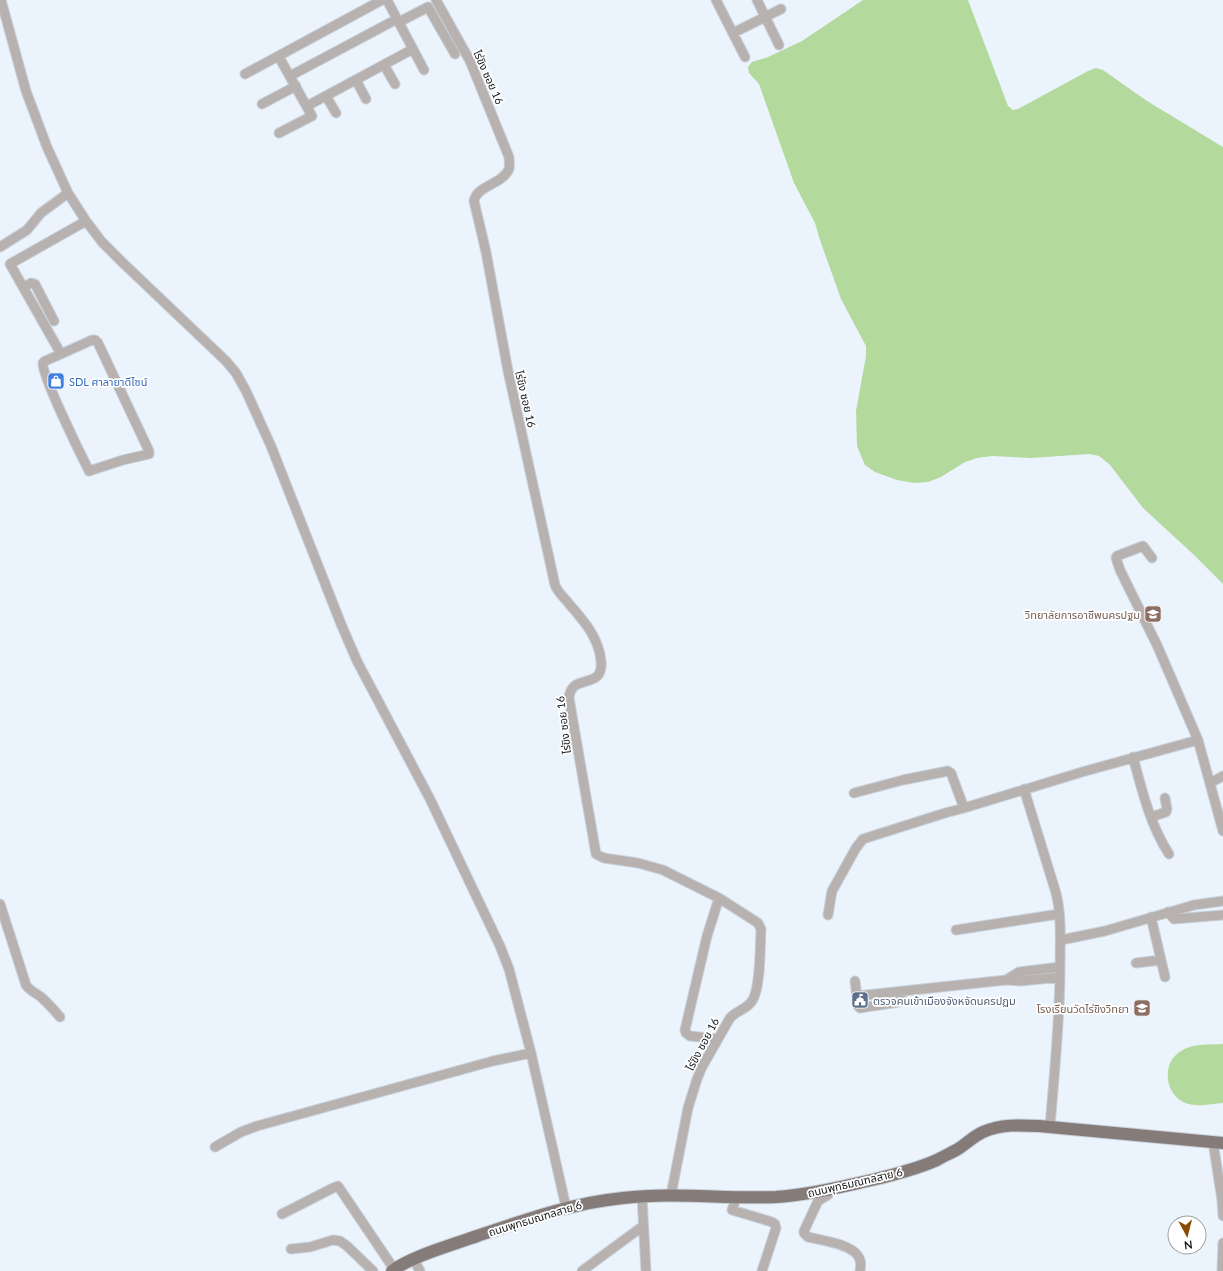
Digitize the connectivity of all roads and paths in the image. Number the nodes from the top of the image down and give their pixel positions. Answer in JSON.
{"nodes":[{"id":1,"x":1,"y":0,"type":"edge"},
{"id":2,"x":382,"y":0,"type":"edge"},
{"id":3,"x":387,"y":0,"type":"edge"},
{"id":4,"x":436,"y":0,"type":"edge"},
{"id":5,"x":716,"y":0,"type":"edge"},
{"id":6,"x":757,"y":0,"type":"edge"},
{"id":7,"x":781,"y":9,"type":"dead end"},
{"id":8,"x":765,"y":17,"type":"junction"},
{"id":9,"x":398,"y":21,"type":"junction"},
{"id":10,"x":733,"y":33,"type":"junction"},
{"id":11,"x":779,"y":45,"type":"dead end"},
{"id":12,"x":413,"y":50,"type":"junction"},
{"id":13,"x":455,"y":54,"type":"dead end"},
{"id":14,"x":279,"y":56,"type":"junction"},
{"id":15,"x":745,"y":57,"type":"dead end"},
{"id":16,"x":384,"y":65,"type":"junction"},
{"id":17,"x":424,"y":70,"type":"dead end"},
{"id":18,"x":245,"y":74,"type":"dead end"},
{"id":19,"x":290,"y":76,"type":"junction"},
{"id":20,"x":356,"y":80,"type":"junction"},
{"id":21,"x":395,"y":84,"type":"dead end"},
{"id":22,"x":296,"y":86,"type":"junction"},
{"id":23,"x":326,"y":96,"type":"junction"},
{"id":24,"x":366,"y":99,"type":"dead end"},
{"id":25,"x":262,"y":104,"type":"dead end"},
{"id":26,"x":307,"y":106,"type":"junction"},
{"id":27,"x":336,"y":113,"type":"dead end"},
{"id":28,"x":279,"y":133,"type":"dead end"},
{"id":29,"x":68,"y":193,"type":"junction"},
{"id":30,"x":86,"y":222,"type":"junction"},
{"id":31,"x":0,"y":248,"type":"edge"},
{"id":32,"x":24,"y":287,"type":"junction"},
{"id":33,"x":44,"y":302,"type":"junction"},
{"id":34,"x":35,"y":308,"type":"junction"},
{"id":35,"x":54,"y":321,"type":"dead end"},
{"id":36,"x":61,"y":354,"type":"junction"},
{"id":37,"x":1152,"y":558,"type":"dead end"},
{"id":38,"x":1198,"y":740,"type":"junction"},
{"id":39,"x":1133,"y":758,"type":"junction"},
{"id":40,"x":1223,"y":776,"type":"edge"},
{"id":41,"x":1210,"y":783,"type":"junction"},
{"id":42,"x":1024,"y":789,"type":"junction"},
{"id":43,"x":854,"y":793,"type":"dead end"},
{"id":44,"x":1165,"y":798,"type":"dead end"},
{"id":45,"x":964,"y":808,"type":"junction"},
{"id":46,"x":1151,"y":817,"type":"junction"},
{"id":47,"x":1223,"y":831,"type":"edge"},
{"id":48,"x":1169,"y":854,"type":"dead end"},
{"id":49,"x":719,"y":898,"type":"junction"},
{"id":50,"x":1223,"y":901,"type":"edge"},
{"id":51,"x":0,"y":904,"type":"edge"},
{"id":52,"x":1168,"y":912,"type":"junction"},
{"id":53,"x":1058,"y":914,"type":"junction"},
{"id":54,"x":828,"y":915,"type":"dead end"},
{"id":55,"x":1223,"y":915,"type":"edge"},
{"id":56,"x":1151,"y":917,"type":"junction"},
{"id":57,"x":956,"y":930,"type":"dead end"},
{"id":58,"x":1061,"y":940,"type":"junction"},
{"id":59,"x":1161,"y":960,"type":"junction"},
{"id":60,"x":1136,"y":963,"type":"dead end"},
{"id":61,"x":1060,"y":967,"type":"junction"},
{"id":62,"x":1060,"y":977,"type":"junction"},
{"id":63,"x":1165,"y":977,"type":"dead end"},
{"id":64,"x":1006,"y":980,"type":"junction"},
{"id":65,"x":855,"y":981,"type":"dead end"},
{"id":66,"x":60,"y":1017,"type":"dead end"},
{"id":67,"x":717,"y":1039,"type":"junction"},
{"id":68,"x":531,"y":1053,"type":"junction"},
{"id":69,"x":1050,"y":1127,"type":"junction"},
{"id":70,"x":1218,"y":1143,"type":"edge"},
{"id":71,"x":215,"y":1147,"type":"dead end"},
{"id":72,"x":828,"y":1190,"type":"junction"},
{"id":73,"x":672,"y":1195,"type":"junction"},
{"id":74,"x":642,"y":1196,"type":"junction"},
{"id":75,"x":737,"y":1196,"type":"junction"},
{"id":76,"x":566,"y":1207,"type":"junction"},
{"id":77,"x":282,"y":1214,"type":"dead end"},
{"id":78,"x":1223,"y":1216,"type":"edge"},
{"id":79,"x":643,"y":1226,"type":"junction"},
{"id":80,"x":1223,"y":1243,"type":"edge"},
{"id":81,"x":291,"y":1249,"type":"dead end"},
{"id":82,"x":414,"y":1260,"type":"junction"},
{"id":83,"x":393,"y":1270,"type":"edge"},
{"id":84,"x":373,"y":1271,"type":"edge"},
{"id":85,"x":420,"y":1271,"type":"edge"},
{"id":86,"x":582,"y":1271,"type":"edge"},
{"id":87,"x":646,"y":1271,"type":"edge"},
{"id":88,"x":762,"y":1271,"type":"edge"},
{"id":89,"x":860,"y":1271,"type":"edge"},
{"id":90,"x":1222,"y":1271,"type":"edge"}],
"edges":[{"from":1,"to":29,"type":"street"},
{"from":2,"to":14,"type":"street"},
{"from":3,"to":9,"type":"street"},
{"from":4,"to":49,"type":"street","name":"ไร่ขิง ซอย 16"},
{"from":5,"to":10,"type":"street"},
{"from":6,"to":8,"type":"street"},
{"from":7,"to":8,"type":"street"},
{"from":8,"to":10,"type":"street"},
{"from":8,"to":11,"type":"street"},
{"from":9,"to":12,"type":"street"},
{"from":9,"to":13,"type":"street"},
{"from":9,"to":19,"type":"street"},
{"from":10,"to":15,"type":"street"},
{"from":12,"to":16,"type":"street"},
{"from":12,"to":17,"type":"street"},
{"from":14,"to":18,"type":"street"},
{"from":14,"to":19,"type":"street"},
{"from":16,"to":20,"type":"street"},
{"from":16,"to":21,"type":"street"},
{"from":19,"to":22,"type":"street"},
{"from":20,"to":23,"type":"street"},
{"from":20,"to":24,"type":"street"},
{"from":22,"to":25,"type":"street"},
{"from":22,"to":26,"type":"street"},
{"from":23,"to":26,"type":"street"},
{"from":23,"to":27,"type":"street"},
{"from":26,"to":28,"type":"street"},
{"from":29,"to":30,"type":"street"},
{"from":29,"to":31,"type":"street"},
{"from":30,"to":32,"type":"street"},
{"from":30,"to":68,"type":"street"},
{"from":32,"to":33,"type":"street"},
{"from":32,"to":34,"type":"street"},
{"from":33,"to":34,"type":"street"},
{"from":33,"to":35,"type":"street"},
{"from":34,"to":36,"type":"street"},
{"from":36,"to":36,"type":"street"},
{"from":37,"to":38,"type":"street"},
{"from":38,"to":39,"type":"street"},
{"from":38,"to":41,"type":"street"},
{"from":39,"to":42,"type":"street"},
{"from":39,"to":46,"type":"street"},
{"from":40,"to":41,"type":"street"},
{"from":41,"to":47,"type":"street"},
{"from":42,"to":45,"type":"street"},
{"from":42,"to":53,"type":"street"},
{"from":43,"to":45,"type":"street"},
{"from":44,"to":46,"type":"street"},
{"from":45,"to":54,"type":"street"},
{"from":46,"to":48,"type":"street"},
{"from":49,"to":67,"type":"street"},
{"from":49,"to":67,"type":"street","name":"ไร่ขิง ซอย 16"},
{"from":50,"to":52,"type":"street"},
{"from":51,"to":66,"type":"street"},
{"from":52,"to":55,"type":"street"},
{"from":52,"to":56,"type":"street"},
{"from":53,"to":57,"type":"street"},
{"from":53,"to":58,"type":"street"},
{"from":56,"to":58,"type":"street"},
{"from":56,"to":59,"type":"street"},
{"from":58,"to":61,"type":"street"},
{"from":59,"to":60,"type":"street"},
{"from":59,"to":63,"type":"street"},
{"from":61,"to":62,"type":"street"},
{"from":61,"to":64,"type":"street"},
{"from":62,"to":64,"type":"street"},
{"from":62,"to":69,"type":"street"},
{"from":64,"to":65,"type":"street"},
{"from":67,"to":73,"type":"street","name":"ไร่ขิง ซอย 16"},
{"from":68,"to":71,"type":"street"},
{"from":68,"to":76,"type":"street"},
{"from":69,"to":70,"type":"main road","name":"ถนนพุทธมณฑลสาย 6"},
{"from":69,"to":72,"type":"main road","name":"ถนนพุทธมณฑลสาย 6"},
{"from":70,"to":78,"type":"street"},
{"from":72,"to":75,"type":"main road","name":"ถนนพุทธมณฑลสาย 6"},
{"from":72,"to":89,"type":"street"},
{"from":73,"to":74,"type":"main road","name":"ถนนพุทธมณฑลสาย 6"},
{"from":73,"to":75,"type":"main road","name":"ถนนพุทธมณฑลสาย 6"},
{"from":74,"to":76,"type":"main road","name":"ถนนพุทธมณฑลสาย 6"},
{"from":74,"to":79,"type":"street"},
{"from":75,"to":88,"type":"street"},
{"from":76,"to":82,"type":"main road","name":"ถนนพุทธมณฑลสาย 6"},
{"from":77,"to":83,"type":"street"},
{"from":79,"to":86,"type":"street"},
{"from":79,"to":87,"type":"street"},
{"from":80,"to":90,"type":"street"},
{"from":81,"to":84,"type":"street"},
{"from":82,"to":83,"type":"main road","name":"ถนนพุทธมณฑลสาย 6"},
{"from":82,"to":85,"type":"street"}]}
